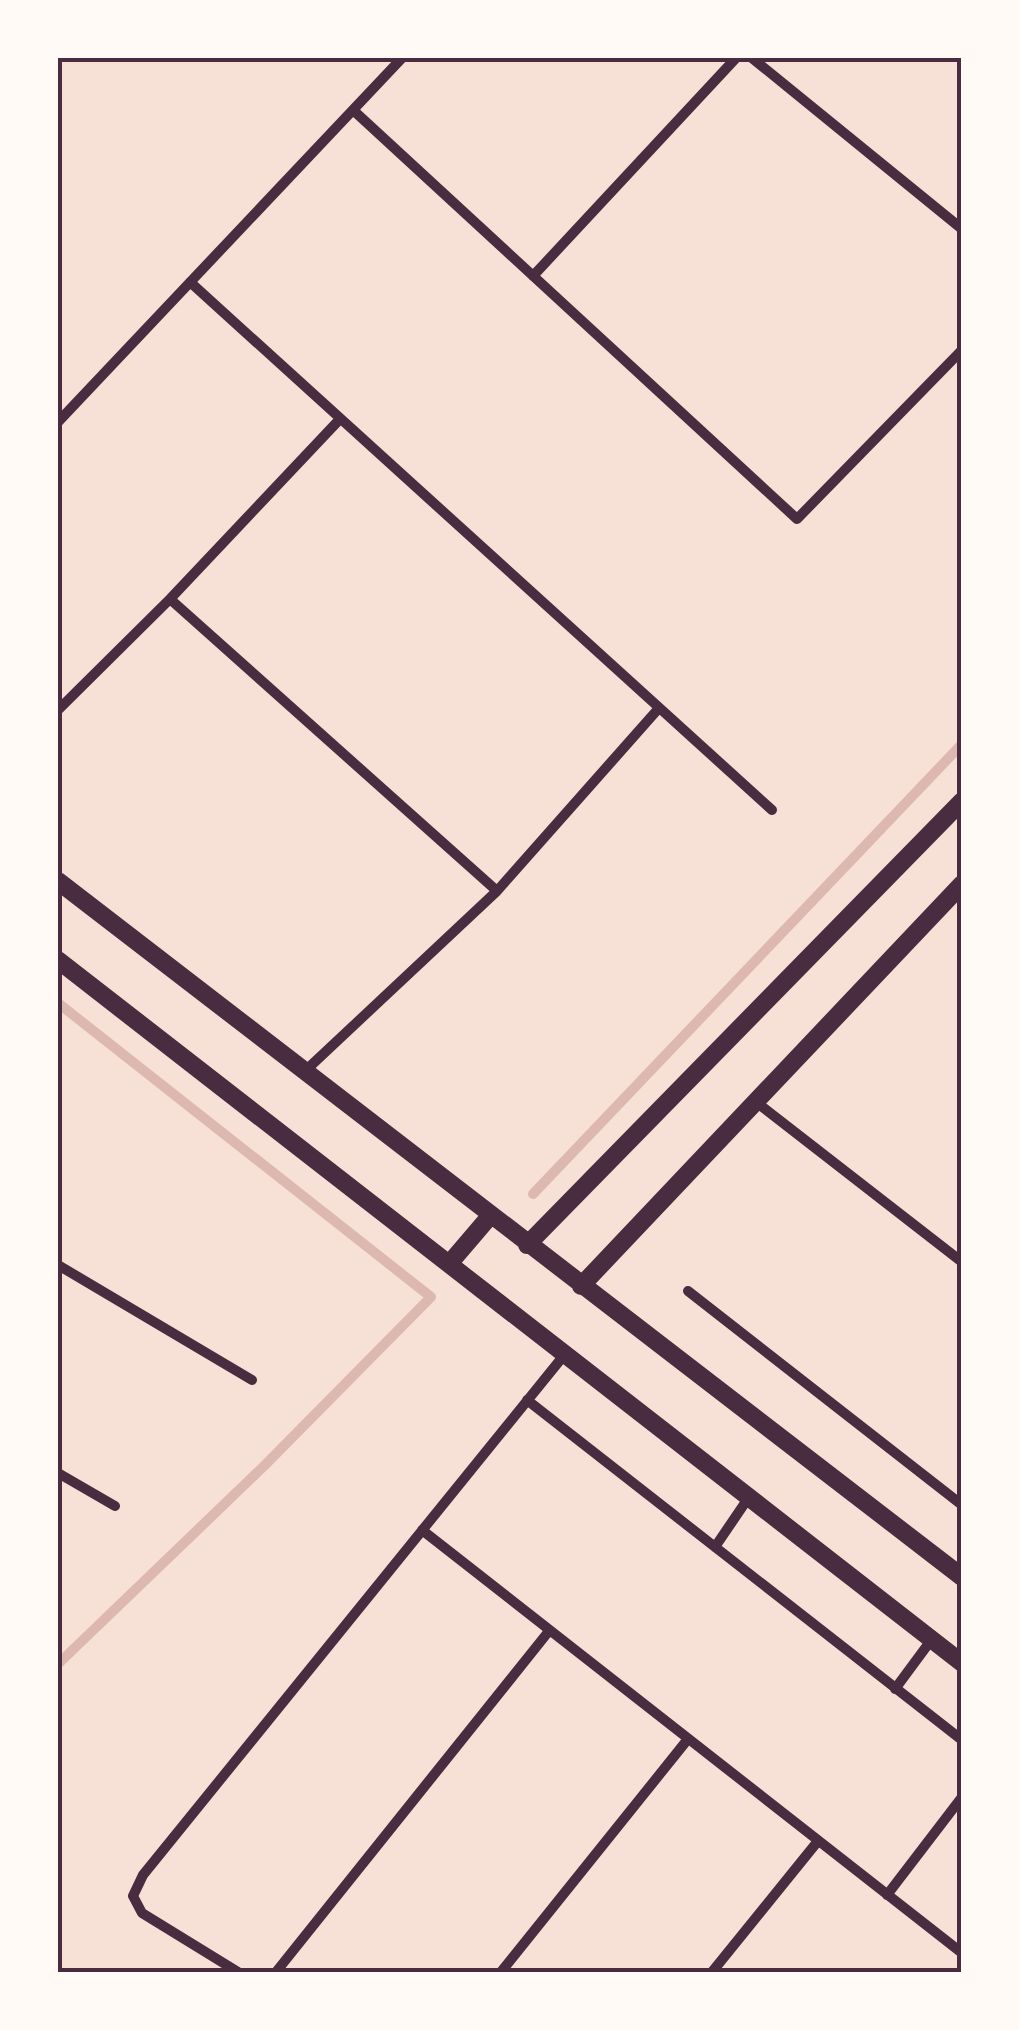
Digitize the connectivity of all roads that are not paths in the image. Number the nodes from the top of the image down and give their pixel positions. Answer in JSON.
{"nodes":[{"id":1,"x":402,"y":58,"type":"edge"},
{"id":2,"x":736,"y":58,"type":"edge"},
{"id":3,"x":752,"y":58,"type":"edge"},
{"id":4,"x":353,"y":110,"type":"junction"},
{"id":5,"x":962,"y":229,"type":"edge"},
{"id":6,"x":533,"y":276,"type":"junction"},
{"id":7,"x":190,"y":282,"type":"junction"},
{"id":8,"x":962,"y":350,"type":"edge"},
{"id":9,"x":340,"y":419,"type":"junction"},
{"id":10,"x":58,"y":422,"type":"edge"},
{"id":11,"x":170,"y":599,"type":"junction"},
{"id":12,"x":660,"y":708,"type":"junction"},
{"id":13,"x":58,"y":710,"type":"edge"},
{"id":14,"x":962,"y":801,"type":"edge"},
{"id":15,"x":772,"y":810,"type":"dead end"},
{"id":16,"x":58,"y":881,"type":"edge"},
{"id":17,"x":962,"y":884,"type":"edge"},
{"id":18,"x":497,"y":891,"type":"junction"},
{"id":19,"x":58,"y":960,"type":"edge"},
{"id":20,"x":304,"y":1072,"type":"junction"},
{"id":21,"x":756,"y":1102,"type":"junction"},
{"id":22,"x":490,"y":1216,"type":"junction"},
{"id":23,"x":528,"y":1245,"type":"junction"},
{"id":24,"x":962,"y":1245,"type":"edge"},
{"id":25,"x":957,"y":1258,"type":"edge"},
{"id":26,"x":448,"y":1264,"type":"junction"},
{"id":27,"x":58,"y":1266,"type":"edge"},
{"id":28,"x":581,"y":1286,"type":"junction"},
{"id":29,"x":688,"y":1291,"type":"dead end"},
{"id":30,"x":560,"y":1360,"type":"junction"},
{"id":31,"x":252,"y":1380,"type":"dead end"},
{"id":32,"x":527,"y":1400,"type":"junction"},
{"id":33,"x":58,"y":1473,"type":"edge"},
{"id":34,"x":745,"y":1503,"type":"junction"},
{"id":35,"x":962,"y":1505,"type":"edge"},
{"id":36,"x":114,"y":1506,"type":"dead end"},
{"id":37,"x":422,"y":1530,"type":"junction"},
{"id":38,"x":715,"y":1547,"type":"junction"},
{"id":39,"x":962,"y":1577,"type":"edge"},
{"id":40,"x":550,"y":1631,"type":"junction"},
{"id":41,"x":929,"y":1644,"type":"junction"},
{"id":42,"x":962,"y":1662,"type":"edge"},
{"id":43,"x":895,"y":1688,"type":"junction"},
{"id":44,"x":688,"y":1739,"type":"junction"},
{"id":45,"x":962,"y":1740,"type":"edge"},
{"id":46,"x":962,"y":1797,"type":"edge"},
{"id":47,"x":818,"y":1841,"type":"junction"},
{"id":48,"x":888,"y":1896,"type":"junction"},
{"id":49,"x":962,"y":1954,"type":"edge"},
{"id":50,"x":238,"y":1972,"type":"edge"},
{"id":51,"x":276,"y":1972,"type":"edge"},
{"id":52,"x":501,"y":1972,"type":"edge"},
{"id":53,"x":712,"y":1972,"type":"edge"}],
"edges":[{"from":1,"to":4,"type":"street"},
{"from":2,"to":6,"type":"street"},
{"from":3,"to":5,"type":"street"},
{"from":4,"to":6,"type":"street"},
{"from":4,"to":7,"type":"street"},
{"from":6,"to":8,"type":"street"},
{"from":7,"to":9,"type":"street"},
{"from":7,"to":10,"type":"street"},
{"from":9,"to":11,"type":"street"},
{"from":9,"to":12,"type":"street"},
{"from":11,"to":13,"type":"street"},
{"from":11,"to":18,"type":"street"},
{"from":12,"to":15,"type":"street"},
{"from":12,"to":18,"type":"street"},
{"from":14,"to":23,"type":"street"},
{"from":16,"to":20,"type":"street"},
{"from":17,"to":21,"type":"street"},
{"from":18,"to":20,"type":"street"},
{"from":19,"to":26,"type":"street"},
{"from":20,"to":22,"type":"street"},
{"from":21,"to":25,"type":"street"},
{"from":21,"to":28,"type":"street"},
{"from":22,"to":23,"type":"street"},
{"from":22,"to":26,"type":"street"},
{"from":23,"to":28,"type":"street"},
{"from":24,"to":25,"type":"street"},
{"from":26,"to":30,"type":"street"},
{"from":27,"to":31,"type":"street"},
{"from":28,"to":39,"type":"street"},
{"from":29,"to":35,"type":"street"},
{"from":30,"to":32,"type":"street"},
{"from":30,"to":34,"type":"street"},
{"from":32,"to":37,"type":"street"},
{"from":32,"to":38,"type":"street"},
{"from":33,"to":36,"type":"street"},
{"from":34,"to":38,"type":"street"},
{"from":34,"to":41,"type":"street"},
{"from":37,"to":40,"type":"street"},
{"from":37,"to":50,"type":"street"},
{"from":38,"to":43,"type":"street"},
{"from":40,"to":44,"type":"street"},
{"from":40,"to":51,"type":"street"},
{"from":41,"to":42,"type":"street"},
{"from":41,"to":43,"type":"street"},
{"from":43,"to":45,"type":"street"},
{"from":44,"to":47,"type":"street"},
{"from":44,"to":52,"type":"street"},
{"from":46,"to":48,"type":"street"},
{"from":47,"to":48,"type":"street"},
{"from":47,"to":53,"type":"street"},
{"from":48,"to":49,"type":"street"}]}
